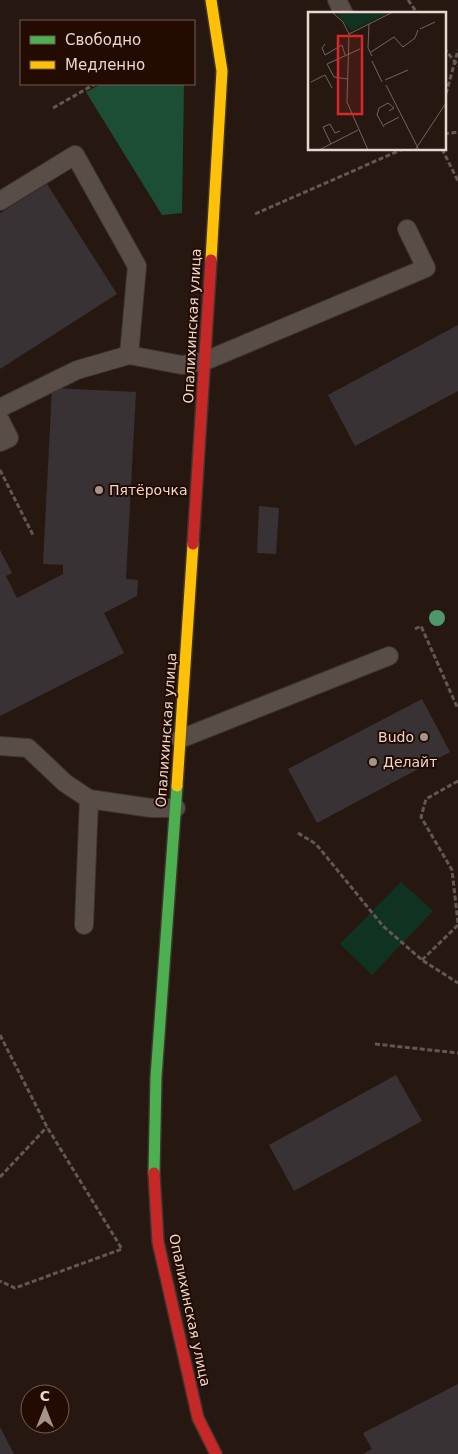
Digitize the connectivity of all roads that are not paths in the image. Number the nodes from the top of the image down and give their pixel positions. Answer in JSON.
{"nodes":[{"id":1,"x":211,"y":0,"type":"edge"},
{"id":2,"x":337,"y":0,"type":"edge"},
{"id":3,"x":343,"y":12,"type":"edge"},
{"id":4,"x":0,"y":201,"type":"edge"},
{"id":5,"x":407,"y":229,"type":"dead end"},
{"id":6,"x":129,"y":355,"type":"junction"},
{"id":7,"x":205,"y":361,"type":"junction"},
{"id":8,"x":0,"y":408,"type":"edge"},
{"id":9,"x":0,"y":420,"type":"edge"},
{"id":10,"x":0,"y":442,"type":"edge"},
{"id":11,"x":389,"y":656,"type":"dead end"},
{"id":12,"x":180,"y":738,"type":"junction"},
{"id":13,"x":0,"y":746,"type":"edge"},
{"id":14,"x":89,"y":799,"type":"junction"},
{"id":15,"x":176,"y":808,"type":"junction"},
{"id":16,"x":84,"y":925,"type":"dead end"},
{"id":17,"x":216,"y":1454,"type":"edge"}],
"edges":[{"from":1,"to":7,"type":"street","name":"Опалихинская улица"},
{"from":2,"to":3,"type":"lane"},
{"from":4,"to":6,"type":"lane"},
{"from":5,"to":7,"type":"lane"},
{"from":6,"to":7,"type":"lane"},
{"from":6,"to":8,"type":"lane"},
{"from":7,"to":12,"type":"street","name":"Опалихинская улица"},
{"from":9,"to":10,"type":"lane"},
{"from":11,"to":12,"type":"lane"},
{"from":12,"to":15,"type":"street","name":"Опалихинская улица"},
{"from":13,"to":14,"type":"lane"},
{"from":14,"to":15,"type":"lane"},
{"from":14,"to":16,"type":"lane"},
{"from":15,"to":17,"type":"street","name":"Опалихинская улица"}]}
